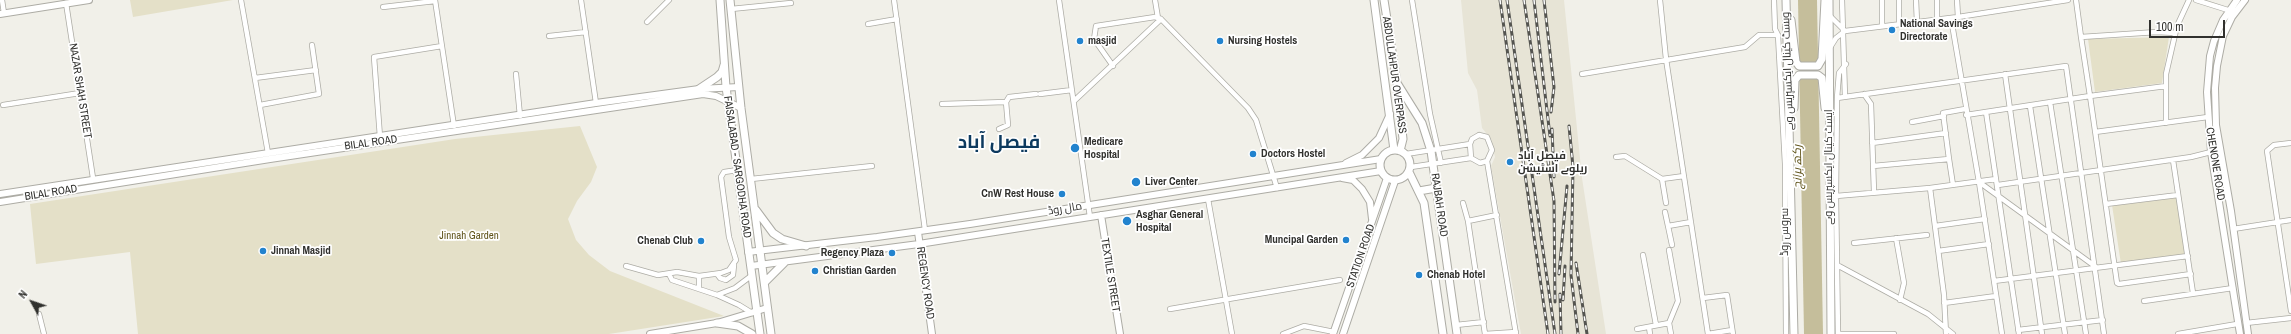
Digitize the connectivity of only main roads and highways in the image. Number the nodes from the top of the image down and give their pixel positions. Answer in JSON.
{"nodes":[{"id":1,"x":89,"y":0,"type":"edge"},
{"id":2,"x":720,"y":0,"type":"edge"},
{"id":3,"x":730,"y":0,"type":"edge"},
{"id":4,"x":1374,"y":0,"type":"edge"},
{"id":5,"x":1384,"y":0,"type":"edge"},
{"id":6,"x":1788,"y":0,"type":"edge"},
{"id":7,"x":1825,"y":0,"type":"edge"},
{"id":8,"x":1829,"y":0,"type":"edge"},
{"id":9,"x":2237,"y":0,"type":"edge"},
{"id":10,"x":2245,"y":0,"type":"edge"},
{"id":11,"x":2232,"y":11,"type":"junction"},
{"id":12,"x":2,"y":14,"type":"edge"},
{"id":13,"x":725,"y":58,"type":"junction"},
{"id":14,"x":1397,"y":83,"type":"junction"},
{"id":15,"x":739,"y":86,"type":"junction"},
{"id":16,"x":726,"y":87,"type":"junction"},
{"id":17,"x":699,"y":89,"type":"junction"},
{"id":18,"x":728,"y":101,"type":"junction"},
{"id":19,"x":741,"y":108,"type":"junction"},
{"id":20,"x":1390,"y":114,"type":"junction"},
{"id":21,"x":1400,"y":152,"type":"junction"},
{"id":22,"x":1792,"y":158,"type":"junction"},
{"id":23,"x":1381,"y":159,"type":"junction"},
{"id":24,"x":1829,"y":160,"type":"junction"},
{"id":25,"x":1339,"y":166,"type":"junction"},
{"id":26,"x":1410,"y":169,"type":"junction"},
{"id":27,"x":1381,"y":171,"type":"junction"},
{"id":28,"x":1337,"y":177,"type":"junction"},
{"id":29,"x":1387,"y":178,"type":"junction"},
{"id":30,"x":1395,"y":180,"type":"junction"},
{"id":31,"x":1436,"y":188,"type":"junction"},
{"id":32,"x":1419,"y":191,"type":"junction"},
{"id":33,"x":0,"y":194,"type":"edge"},
{"id":34,"x":0,"y":202,"type":"edge"},
{"id":35,"x":755,"y":208,"type":"junction"},
{"id":36,"x":1101,"y":215,"type":"junction"},
{"id":37,"x":1372,"y":223,"type":"junction"},
{"id":38,"x":918,"y":232,"type":"junction"},
{"id":39,"x":919,"y":244,"type":"junction"},
{"id":40,"x":806,"y":246,"type":"junction"},
{"id":41,"x":761,"y":251,"type":"junction"},
{"id":42,"x":748,"y":252,"type":"junction"},
{"id":43,"x":784,"y":263,"type":"junction"},
{"id":44,"x":762,"y":265,"type":"junction"},
{"id":45,"x":751,"y":266,"type":"junction"},
{"id":46,"x":765,"y":282,"type":"junction"},
{"id":47,"x":1452,"y":298,"type":"junction"},
{"id":48,"x":1438,"y":300,"type":"junction"},
{"id":49,"x":767,"y":308,"type":"junction"},
{"id":50,"x":755,"y":313,"type":"junction"},
{"id":51,"x":717,"y":323,"type":"junction"},
{"id":52,"x":1334,"y":333,"type":"edge"},
{"id":53,"x":650,"y":334,"type":"edge"},
{"id":54,"x":752,"y":334,"type":"edge"},
{"id":55,"x":760,"y":334,"type":"edge"},
{"id":56,"x":771,"y":334,"type":"edge"},
{"id":57,"x":932,"y":334,"type":"edge"},
{"id":58,"x":1120,"y":334,"type":"edge"},
{"id":59,"x":1342,"y":334,"type":"edge"},
{"id":60,"x":1443,"y":334,"type":"edge"},
{"id":61,"x":1457,"y":334,"type":"edge"},
{"id":62,"x":1794,"y":334,"type":"edge"},
{"id":63,"x":1831,"y":334,"type":"edge"},
{"id":64,"x":2240,"y":334,"type":"edge"},
{"id":65,"x":2248,"y":334,"type":"edge"}],
"edges":[{"from":1,"to":12,"type":"main road"},
{"from":2,"to":13,"type":"main road","name":"FAISALABAD - SARGODHA ROAD"},
{"from":3,"to":15,"type":"main road","name":"FAISALABAD - SARGODHA ROAD"},
{"from":4,"to":20,"type":"main road","name":"ABDULLAHPUR OVERPASS"},
{"from":5,"to":14,"type":"main road","name":"ABDULLAHPUR OVERPASS"},
{"from":6,"to":7,"type":"main road"},
{"from":6,"to":22,"type":"main road","name":"ویسٹ کینال ایکسپریس وے"},
{"from":8,"to":24,"type":"main road","name":"ایسٹ کینال ایکسپریس وے"},
{"from":9,"to":11,"type":"main road","name":"CHENONE ROAD"},
{"from":10,"to":11,"type":"main road","name":"CHENONE ROAD"},
{"from":11,"to":64,"type":"main road","name":"CHENONE ROAD"},
{"from":11,"to":65,"type":"main road","name":"CHENONE ROAD"},
{"from":13,"to":16,"type":"main road","name":"FAISALABAD - SARGODHA ROAD"},
{"from":13,"to":17,"type":"main road"},
{"from":14,"to":21,"type":"main road","name":"ABDULLAHPUR OVERPASS"},
{"from":14,"to":31,"type":"main road","name":"RAJBAH ROAD"},
{"from":15,"to":16,"type":"main road","name":"BILAL ROAD"},
{"from":15,"to":19,"type":"main road","name":"FAISALABAD - SARGODHA ROAD"},
{"from":16,"to":17,"type":"main road","name":"BILAL ROAD"},
{"from":16,"to":18,"type":"main road","name":"FAISALABAD - SARGODHA ROAD"},
{"from":17,"to":33,"type":"main road","name":"BILAL ROAD"},
{"from":18,"to":19,"type":"main road","name":"BILAL ROAD"},
{"from":18,"to":34,"type":"main road","name":"BILAL ROAD"},
{"from":18,"to":42,"type":"main road","name":"FAISALABAD - SARGODHA ROAD"},
{"from":19,"to":35,"type":"main road","name":"FAISALABAD - SARGODHA ROAD"},
{"from":20,"to":21,"type":"main road","name":"ABDULLAHPUR OVERPASS"},
{"from":20,"to":25,"type":"main road"},
{"from":21,"to":23,"type":"main road"},
{"from":21,"to":26,"type":"main road"},
{"from":22,"to":24,"type":"main road"},
{"from":22,"to":62,"type":"main road","name":"ویسٹ کینال ایکسپریس وے"},
{"from":23,"to":25,"type":"main road","name":"مال روڈ"},
{"from":23,"to":27,"type":"main road"},
{"from":24,"to":63,"type":"main road","name":"ایسٹ کینال ایکسپریس وے"},
{"from":25,"to":38,"type":"main road","name":"مال روڈ"},
{"from":26,"to":30,"type":"main road"},
{"from":26,"to":32,"type":"main road","name":"RAJBAH ROAD"},
{"from":27,"to":28,"type":"main road","name":"مال روڈ"},
{"from":27,"to":29,"type":"main road"},
{"from":28,"to":36,"type":"main road","name":"مال روڈ"},
{"from":28,"to":37,"type":"main road"},
{"from":29,"to":30,"type":"main road"},
{"from":29,"to":37,"type":"main road","name":"STATION ROAD"},
{"from":30,"to":59,"type":"main road","name":"STATION ROAD"},
{"from":31,"to":32,"type":"main road"},
{"from":31,"to":47,"type":"main road","name":"RAJBAH ROAD"},
{"from":32,"to":48,"type":"main road","name":"RAJBAH ROAD"},
{"from":35,"to":40,"type":"main road"},
{"from":35,"to":41,"type":"main road","name":"FAISALABAD - SARGODHA ROAD"},
{"from":36,"to":39,"type":"main road","name":"مال روڈ"},
{"from":36,"to":58,"type":"main road","name":"TEXTILE STREET"},
{"from":37,"to":52,"type":"main road","name":"STATION ROAD"},
{"from":38,"to":39,"type":"main road","name":"REGENCY ROAD"},
{"from":38,"to":40,"type":"main road","name":"مال روڈ"},
{"from":39,"to":43,"type":"main road","name":"مال روڈ"},
{"from":39,"to":57,"type":"main road","name":"REGENCY ROAD"},
{"from":40,"to":41,"type":"main road","name":"مال روڈ"},
{"from":41,"to":42,"type":"main road","name":"مال روڈ"},
{"from":41,"to":44,"type":"main road","name":"FAISALABAD - SARGODHA ROAD"},
{"from":42,"to":45,"type":"main road","name":"FAISALABAD - SARGODHA ROAD"},
{"from":43,"to":44,"type":"main road","name":"مال روڈ"},
{"from":43,"to":46,"type":"main road"},
{"from":44,"to":45,"type":"main road","name":"مال روڈ"},
{"from":44,"to":46,"type":"main road","name":"FAISALABAD - SARGODHA ROAD"},
{"from":45,"to":50,"type":"main road","name":"FAISALABAD - SARGODHA ROAD"},
{"from":46,"to":49,"type":"main road","name":"FAISALABAD - SARGODHA ROAD"},
{"from":47,"to":48,"type":"main road"},
{"from":47,"to":61,"type":"main road","name":"RAJBAH ROAD"},
{"from":48,"to":60,"type":"main road","name":"RAJBAH ROAD"},
{"from":49,"to":50,"type":"main road"},
{"from":49,"to":56,"type":"main road","name":"FAISALABAD - SARGODHA ROAD"},
{"from":50,"to":51,"type":"main road"},
{"from":50,"to":55,"type":"main road","name":"FAISALABAD - SARGODHA ROAD"},
{"from":51,"to":53,"type":"main road"},
{"from":51,"to":54,"type":"main road"}]}
